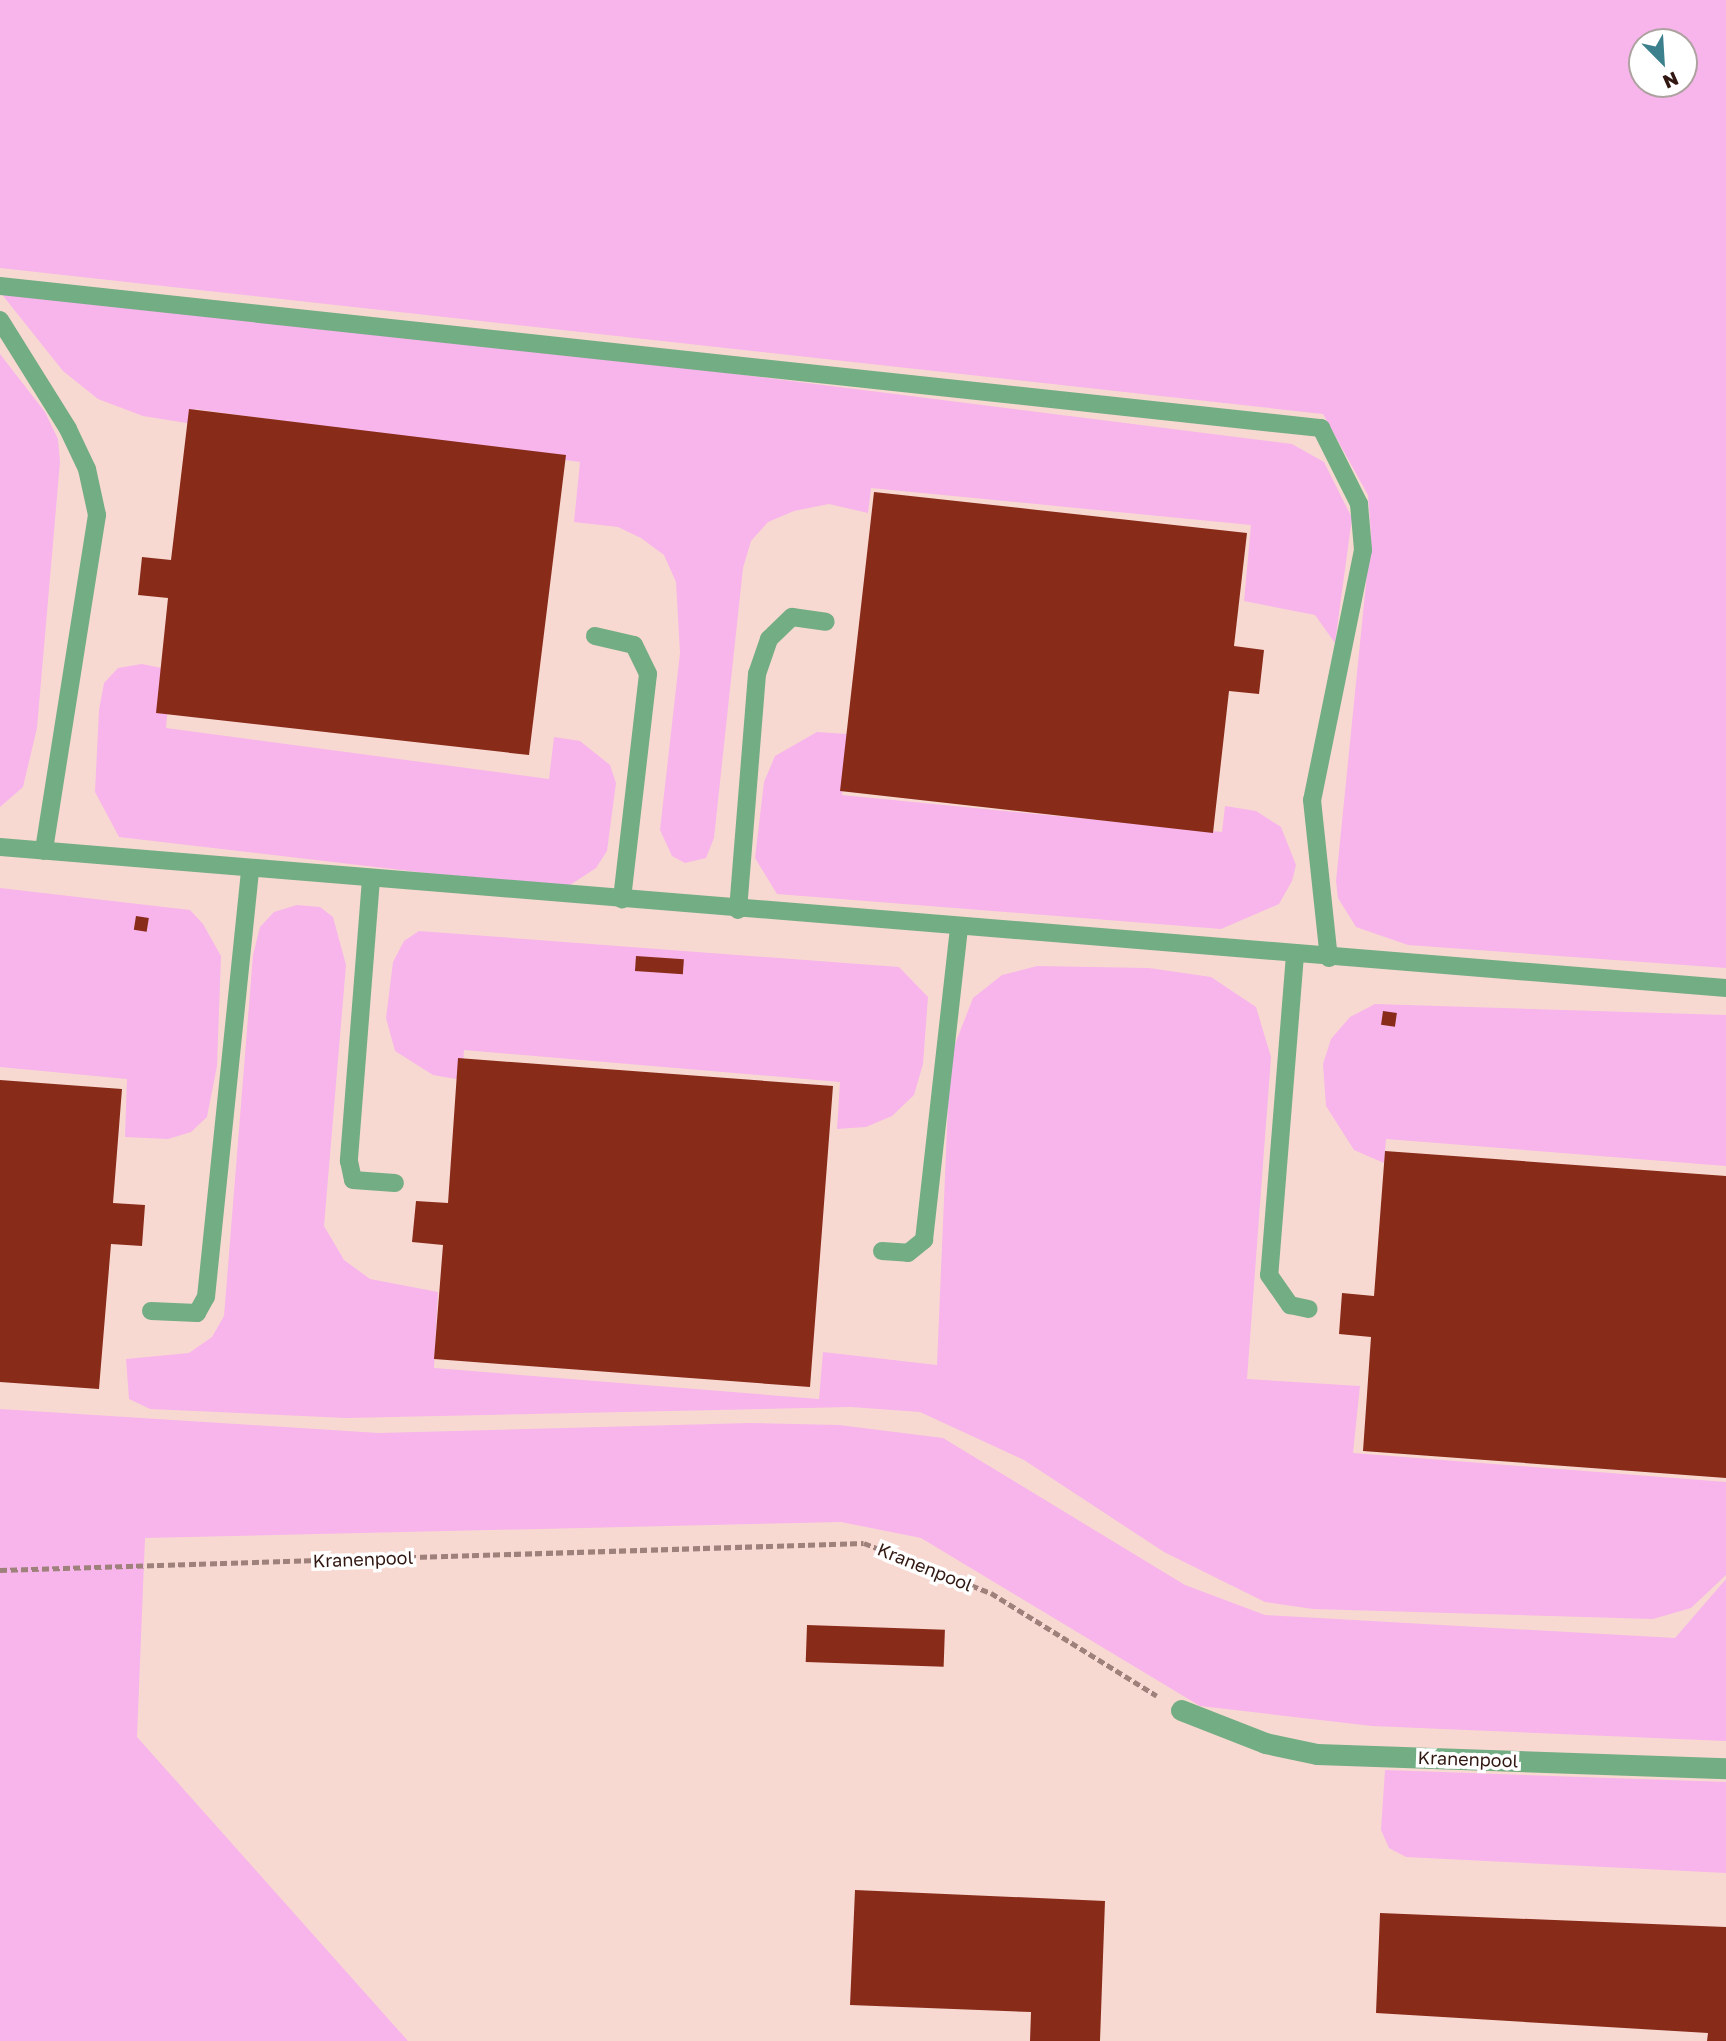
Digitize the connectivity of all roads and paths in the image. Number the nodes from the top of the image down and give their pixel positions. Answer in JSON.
{"nodes":[{"id":1,"x":0,"y":286,"type":"edge"},
{"id":2,"x":0,"y":320,"type":"edge"},
{"id":3,"x":826,"y":622,"type":"dead end"},
{"id":4,"x":595,"y":636,"type":"dead end"},
{"id":5,"x":0,"y":847,"type":"edge"},
{"id":6,"x":44,"y":851,"type":"junction"},
{"id":7,"x":250,"y":869,"type":"junction"},
{"id":8,"x":371,"y":879,"type":"junction"},
{"id":9,"x":622,"y":900,"type":"junction"},
{"id":10,"x":738,"y":910,"type":"junction"},
{"id":11,"x":959,"y":928,"type":"junction"},
{"id":12,"x":1295,"y":955,"type":"junction"},
{"id":13,"x":1329,"y":958,"type":"junction"},
{"id":14,"x":1726,"y":988,"type":"edge"},
{"id":15,"x":395,"y":1182,"type":"dead end"},
{"id":16,"x":882,"y":1251,"type":"dead end"},
{"id":17,"x":1310,"y":1309,"type":"dead end"},
{"id":18,"x":150,"y":1311,"type":"dead end"},
{"id":19,"x":0,"y":1570,"type":"edge"},
{"id":20,"x":1181,"y":1710,"type":"joint"},
{"id":21,"x":1726,"y":1768,"type":"edge"}],
"edges":[{"from":1,"to":13,"type":"lane"},
{"from":2,"to":6,"type":"lane"},
{"from":3,"to":10,"type":"lane"},
{"from":4,"to":9,"type":"lane"},
{"from":5,"to":6,"type":"lane"},
{"from":6,"to":7,"type":"lane"},
{"from":7,"to":8,"type":"lane"},
{"from":7,"to":18,"type":"lane"},
{"from":8,"to":9,"type":"lane"},
{"from":8,"to":15,"type":"lane"},
{"from":9,"to":10,"type":"lane"},
{"from":10,"to":11,"type":"lane"},
{"from":11,"to":12,"type":"lane"},
{"from":11,"to":16,"type":"lane"},
{"from":12,"to":13,"type":"lane"},
{"from":12,"to":17,"type":"lane"},
{"from":13,"to":14,"type":"lane"},
{"from":19,"to":20,"type":"path","name":"Kranenpool"},
{"from":20,"to":21,"type":"street","name":"Kranenpool"}]}
